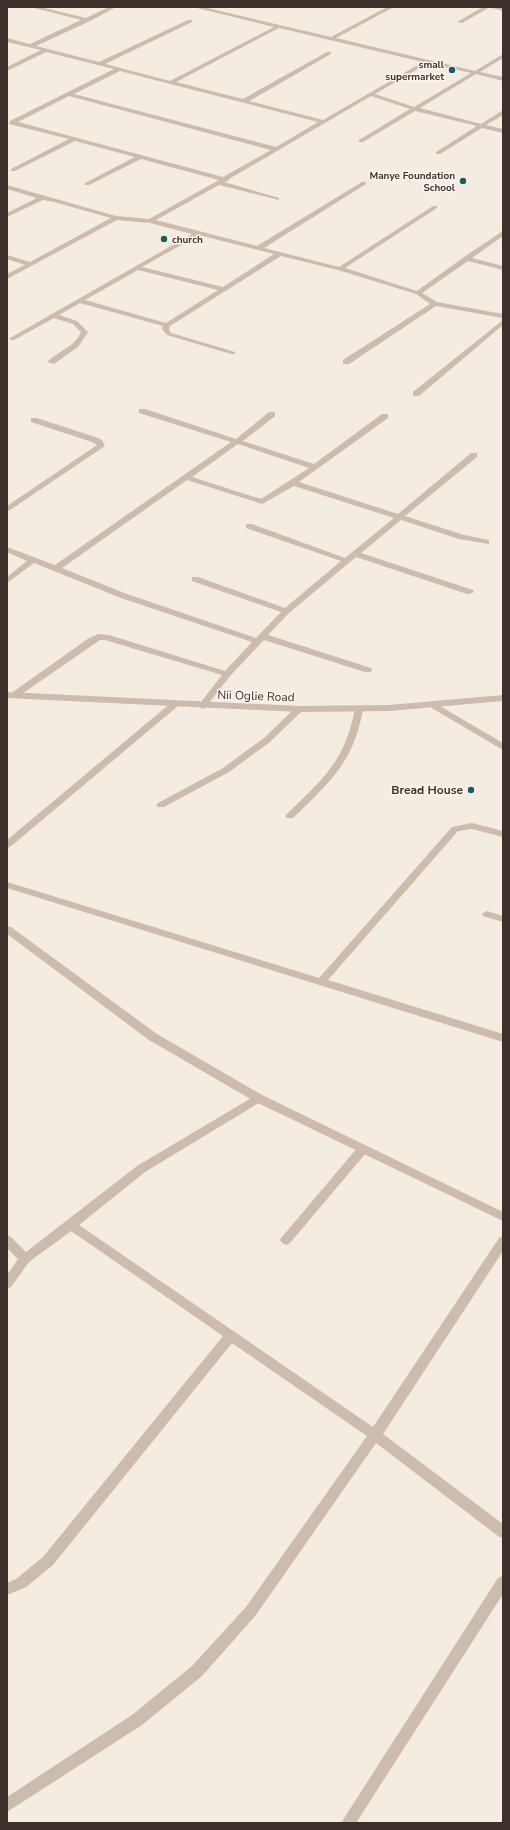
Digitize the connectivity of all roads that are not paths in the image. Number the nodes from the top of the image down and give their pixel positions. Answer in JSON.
{"nodes":[{"id":1,"x":34,"y":7,"type":"edge"},
{"id":2,"x":113,"y":7,"type":"edge"},
{"id":3,"x":196,"y":7,"type":"edge"},
{"id":4,"x":391,"y":7,"type":"edge"},
{"id":5,"x":487,"y":7,"type":"edge"},
{"id":6,"x":494,"y":7,"type":"edge"},
{"id":7,"x":503,"y":9,"type":"edge"},
{"id":8,"x":88,"y":20,"type":"junction"},
{"id":9,"x":190,"y":20,"type":"dead end"},
{"id":10,"x":460,"y":22,"type":"dead end"},
{"id":11,"x":279,"y":26,"type":"junction"},
{"id":12,"x":332,"y":39,"type":"junction"},
{"id":13,"x":7,"y":40,"type":"edge"},
{"id":14,"x":31,"y":46,"type":"junction"},
{"id":15,"x":46,"y":50,"type":"junction"},
{"id":16,"x":329,"y":53,"type":"dead end"},
{"id":17,"x":503,"y":56,"type":"edge"},
{"id":18,"x":428,"y":61,"type":"junction"},
{"id":19,"x":100,"y":64,"type":"junction"},
{"id":20,"x":7,"y":69,"type":"edge"},
{"id":21,"x":119,"y":69,"type":"junction"},
{"id":22,"x":476,"y":73,"type":"junction"},
{"id":23,"x":503,"y":79,"type":"edge"},
{"id":24,"x":172,"y":82,"type":"junction"},
{"id":25,"x":68,"y":94,"type":"junction"},
{"id":26,"x":370,"y":94,"type":"junction"},
{"id":27,"x":244,"y":101,"type":"junction"},
{"id":28,"x":416,"y":109,"type":"junction"},
{"id":29,"x":503,"y":112,"type":"edge"},
{"id":30,"x":324,"y":122,"type":"junction"},
{"id":31,"x":9,"y":124,"type":"edge"},
{"id":32,"x":482,"y":126,"type":"junction"},
{"id":33,"x":503,"y":131,"type":"edge"},
{"id":34,"x":74,"y":139,"type":"junction"},
{"id":35,"x":361,"y":141,"type":"dead end"},
{"id":36,"x":275,"y":149,"type":"junction"},
{"id":37,"x":438,"y":153,"type":"dead end"},
{"id":38,"x":140,"y":157,"type":"junction"},
{"id":39,"x":13,"y":170,"type":"dead end"},
{"id":40,"x":226,"y":180,"type":"junction"},
{"id":41,"x":219,"y":183,"type":"junction"},
{"id":42,"x":364,"y":183,"type":"dead end"},
{"id":43,"x":87,"y":184,"type":"dead end"},
{"id":44,"x":7,"y":186,"type":"edge"},
{"id":45,"x":42,"y":198,"type":"junction"},
{"id":46,"x":277,"y":199,"type":"dead end"},
{"id":47,"x":435,"y":207,"type":"dead end"},
{"id":48,"x":7,"y":215,"type":"edge"},
{"id":49,"x":116,"y":218,"type":"junction"},
{"id":50,"x":150,"y":222,"type":"junction"},
{"id":51,"x":198,"y":233,"type":"junction"},
{"id":52,"x":503,"y":233,"type":"edge"},
{"id":53,"x":258,"y":248,"type":"junction"},
{"id":54,"x":281,"y":253,"type":"junction"},
{"id":55,"x":7,"y":257,"type":"edge"},
{"id":56,"x":466,"y":258,"type":"junction"},
{"id":57,"x":29,"y":264,"type":"junction"},
{"id":58,"x":138,"y":268,"type":"junction"},
{"id":59,"x":503,"y":268,"type":"edge"},
{"id":60,"x":340,"y":269,"type":"junction"},
{"id":61,"x":7,"y":277,"type":"edge"},
{"id":62,"x":224,"y":289,"type":"junction"},
{"id":63,"x":418,"y":293,"type":"junction"},
{"id":64,"x":80,"y":301,"type":"junction"},
{"id":65,"x":435,"y":304,"type":"junction"},
{"id":66,"x":54,"y":316,"type":"junction"},
{"id":67,"x":503,"y":316,"type":"edge"},
{"id":68,"x":503,"y":322,"type":"edge"},
{"id":69,"x":167,"y":325,"type":"junction"},
{"id":70,"x":12,"y":339,"type":"dead end"},
{"id":71,"x":233,"y":353,"type":"dead end"},
{"id":72,"x":51,"y":362,"type":"dead end"},
{"id":73,"x":346,"y":362,"type":"dead end"},
{"id":74,"x":416,"y":394,"type":"dead end"},
{"id":75,"x":142,"y":411,"type":"dead end"},
{"id":76,"x":272,"y":414,"type":"dead end"},
{"id":77,"x":385,"y":416,"type":"dead end"},
{"id":78,"x":34,"y":420,"type":"dead end"},
{"id":79,"x":238,"y":441,"type":"junction"},
{"id":80,"x":474,"y":455,"type":"dead end"},
{"id":81,"x":315,"y":467,"type":"junction"},
{"id":82,"x":186,"y":477,"type":"junction"},
{"id":83,"x":293,"y":483,"type":"junction"},
{"id":84,"x":7,"y":510,"type":"edge"},
{"id":85,"x":400,"y":517,"type":"junction"},
{"id":86,"x":249,"y":526,"type":"dead end"},
{"id":87,"x":486,"y":542,"type":"dead end"},
{"id":88,"x":7,"y":549,"type":"edge"},
{"id":89,"x":356,"y":554,"type":"junction"},
{"id":90,"x":33,"y":560,"type":"junction"},
{"id":91,"x":347,"y":561,"type":"junction"},
{"id":92,"x":56,"y":568,"type":"junction"},
{"id":93,"x":195,"y":579,"type":"dead end"},
{"id":94,"x":7,"y":580,"type":"edge"},
{"id":95,"x":470,"y":592,"type":"dead end"},
{"id":96,"x":286,"y":611,"type":"junction"},
{"id":97,"x":259,"y":638,"type":"junction"},
{"id":98,"x":368,"y":670,"type":"dead end"},
{"id":99,"x":226,"y":674,"type":"junction"},
{"id":100,"x":10,"y":696,"type":"edge"},
{"id":101,"x":503,"y":698,"type":"edge"},
{"id":102,"x":175,"y":704,"type":"junction"},
{"id":103,"x":433,"y":705,"type":"junction"},
{"id":104,"x":202,"y":706,"type":"junction"},
{"id":105,"x":359,"y":709,"type":"junction"},
{"id":106,"x":299,"y":710,"type":"junction"},
{"id":107,"x":503,"y":747,"type":"edge"},
{"id":108,"x":161,"y":805,"type":"dead end"},
{"id":109,"x":290,"y":816,"type":"dead end"},
{"id":110,"x":503,"y":834,"type":"edge"},
{"id":111,"x":7,"y":845,"type":"edge"},
{"id":112,"x":7,"y":885,"type":"edge"},
{"id":113,"x":488,"y":914,"type":"dead end"},
{"id":114,"x":503,"y":919,"type":"edge"},
{"id":115,"x":7,"y":929,"type":"edge"},
{"id":116,"x":321,"y":982,"type":"junction"},
{"id":117,"x":503,"y":1038,"type":"edge"},
{"id":118,"x":258,"y":1098,"type":"junction"},
{"id":119,"x":362,"y":1150,"type":"junction"},
{"id":120,"x":503,"y":1217,"type":"edge"},
{"id":121,"x":71,"y":1224,"type":"junction"},
{"id":122,"x":7,"y":1240,"type":"edge"},
{"id":123,"x":286,"y":1240,"type":"dead end"},
{"id":124,"x":503,"y":1241,"type":"edge"},
{"id":125,"x":25,"y":1259,"type":"junction"},
{"id":126,"x":7,"y":1284,"type":"edge"},
{"id":127,"x":230,"y":1336,"type":"junction"},
{"id":128,"x":375,"y":1435,"type":"junction"},
{"id":129,"x":503,"y":1532,"type":"edge"},
{"id":130,"x":503,"y":1582,"type":"edge"},
{"id":131,"x":7,"y":1589,"type":"edge"},
{"id":132,"x":7,"y":1805,"type":"edge"},
{"id":133,"x":348,"y":1823,"type":"edge"}],
"edges":[{"from":1,"to":8,"type":"street"},
{"from":2,"to":8,"type":"street"},
{"from":3,"to":11,"type":"street"},
{"from":4,"to":12,"type":"street"},
{"from":5,"to":10,"type":"street"},
{"from":6,"to":7,"type":"street"},
{"from":8,"to":14,"type":"street"},
{"from":9,"to":19,"type":"street"},
{"from":11,"to":12,"type":"street"},
{"from":11,"to":24,"type":"street"},
{"from":12,"to":18,"type":"street"},
{"from":13,"to":14,"type":"street"},
{"from":14,"to":15,"type":"street"},
{"from":15,"to":19,"type":"street"},
{"from":15,"to":20,"type":"street"},
{"from":16,"to":27,"type":"street"},
{"from":17,"to":22,"type":"street"},
{"from":18,"to":22,"type":"street"},
{"from":18,"to":26,"type":"street"},
{"from":19,"to":21,"type":"street"},
{"from":21,"to":24,"type":"street"},
{"from":21,"to":25,"type":"street"},
{"from":22,"to":23,"type":"street"},
{"from":22,"to":28,"type":"street"},
{"from":24,"to":27,"type":"street"},
{"from":25,"to":31,"type":"street"},
{"from":25,"to":36,"type":"street"},
{"from":26,"to":28,"type":"street"},
{"from":26,"to":30,"type":"street"},
{"from":27,"to":30,"type":"street"},
{"from":28,"to":32,"type":"street"},
{"from":28,"to":35,"type":"street"},
{"from":29,"to":32,"type":"street"},
{"from":30,"to":36,"type":"street"},
{"from":31,"to":34,"type":"street"},
{"from":32,"to":33,"type":"street"},
{"from":32,"to":37,"type":"street"},
{"from":34,"to":38,"type":"street"},
{"from":34,"to":39,"type":"street"},
{"from":36,"to":40,"type":"street"},
{"from":38,"to":40,"type":"street"},
{"from":38,"to":43,"type":"street"},
{"from":40,"to":41,"type":"street"},
{"from":41,"to":46,"type":"street"},
{"from":41,"to":50,"type":"street"},
{"from":42,"to":53,"type":"street"},
{"from":44,"to":45,"type":"street"},
{"from":45,"to":48,"type":"street"},
{"from":45,"to":49,"type":"street"},
{"from":47,"to":60,"type":"street"},
{"from":49,"to":50,"type":"street"},
{"from":49,"to":57,"type":"street"},
{"from":50,"to":51,"type":"street"},
{"from":51,"to":53,"type":"street"},
{"from":51,"to":58,"type":"street"},
{"from":52,"to":56,"type":"street"},
{"from":53,"to":54,"type":"street"},
{"from":54,"to":60,"type":"street"},
{"from":54,"to":62,"type":"street"},
{"from":55,"to":57,"type":"street"},
{"from":56,"to":59,"type":"street"},
{"from":56,"to":63,"type":"street"},
{"from":57,"to":61,"type":"street"},
{"from":58,"to":62,"type":"street"},
{"from":58,"to":64,"type":"street"},
{"from":60,"to":63,"type":"street"},
{"from":62,"to":69,"type":"street"},
{"from":63,"to":65,"type":"street"},
{"from":64,"to":66,"type":"street"},
{"from":64,"to":69,"type":"street"},
{"from":65,"to":67,"type":"street"},
{"from":65,"to":73,"type":"street"},
{"from":66,"to":70,"type":"street"},
{"from":66,"to":72,"type":"street"},
{"from":68,"to":74,"type":"street"},
{"from":69,"to":71,"type":"street"},
{"from":75,"to":79,"type":"street"},
{"from":76,"to":79,"type":"street"},
{"from":77,"to":81,"type":"street"},
{"from":78,"to":84,"type":"street"},
{"from":79,"to":81,"type":"street"},
{"from":79,"to":82,"type":"street"},
{"from":80,"to":85,"type":"street"},
{"from":81,"to":83,"type":"street"},
{"from":82,"to":83,"type":"street"},
{"from":82,"to":92,"type":"street"},
{"from":83,"to":85,"type":"street"},
{"from":85,"to":87,"type":"street"},
{"from":85,"to":89,"type":"street"},
{"from":86,"to":91,"type":"street"},
{"from":88,"to":90,"type":"street"},
{"from":89,"to":91,"type":"street"},
{"from":89,"to":95,"type":"street"},
{"from":90,"to":92,"type":"street"},
{"from":90,"to":94,"type":"street"},
{"from":91,"to":96,"type":"street"},
{"from":92,"to":97,"type":"street"},
{"from":93,"to":96,"type":"street"},
{"from":96,"to":97,"type":"street"},
{"from":97,"to":98,"type":"street"},
{"from":97,"to":99,"type":"street"},
{"from":99,"to":100,"type":"street"},
{"from":99,"to":104,"type":"street"},
{"from":100,"to":102,"type":"street","name":"Nii Oglie Road"},
{"from":101,"to":103,"type":"street","name":"Nii Oglie Road"},
{"from":102,"to":104,"type":"street","name":"Nii Oglie Road"},
{"from":102,"to":111,"type":"street"},
{"from":103,"to":105,"type":"street","name":"Nii Oglie Road"},
{"from":103,"to":107,"type":"street"},
{"from":104,"to":106,"type":"street","name":"Nii Oglie Road"},
{"from":105,"to":106,"type":"street","name":"Nii Oglie Road"},
{"from":105,"to":109,"type":"street"},
{"from":106,"to":108,"type":"street"},
{"from":110,"to":116,"type":"street"},
{"from":112,"to":116,"type":"street"},
{"from":113,"to":114,"type":"street"},
{"from":115,"to":118,"type":"street"},
{"from":116,"to":117,"type":"street"},
{"from":118,"to":119,"type":"street"},
{"from":118,"to":121,"type":"street"},
{"from":119,"to":120,"type":"street"},
{"from":119,"to":123,"type":"street"},
{"from":121,"to":125,"type":"street"},
{"from":121,"to":127,"type":"street"},
{"from":122,"to":125,"type":"street"},
{"from":124,"to":128,"type":"street"},
{"from":125,"to":126,"type":"street"},
{"from":127,"to":128,"type":"street"},
{"from":127,"to":131,"type":"street"},
{"from":128,"to":129,"type":"street"},
{"from":128,"to":132,"type":"street"},
{"from":130,"to":133,"type":"street"}]}
